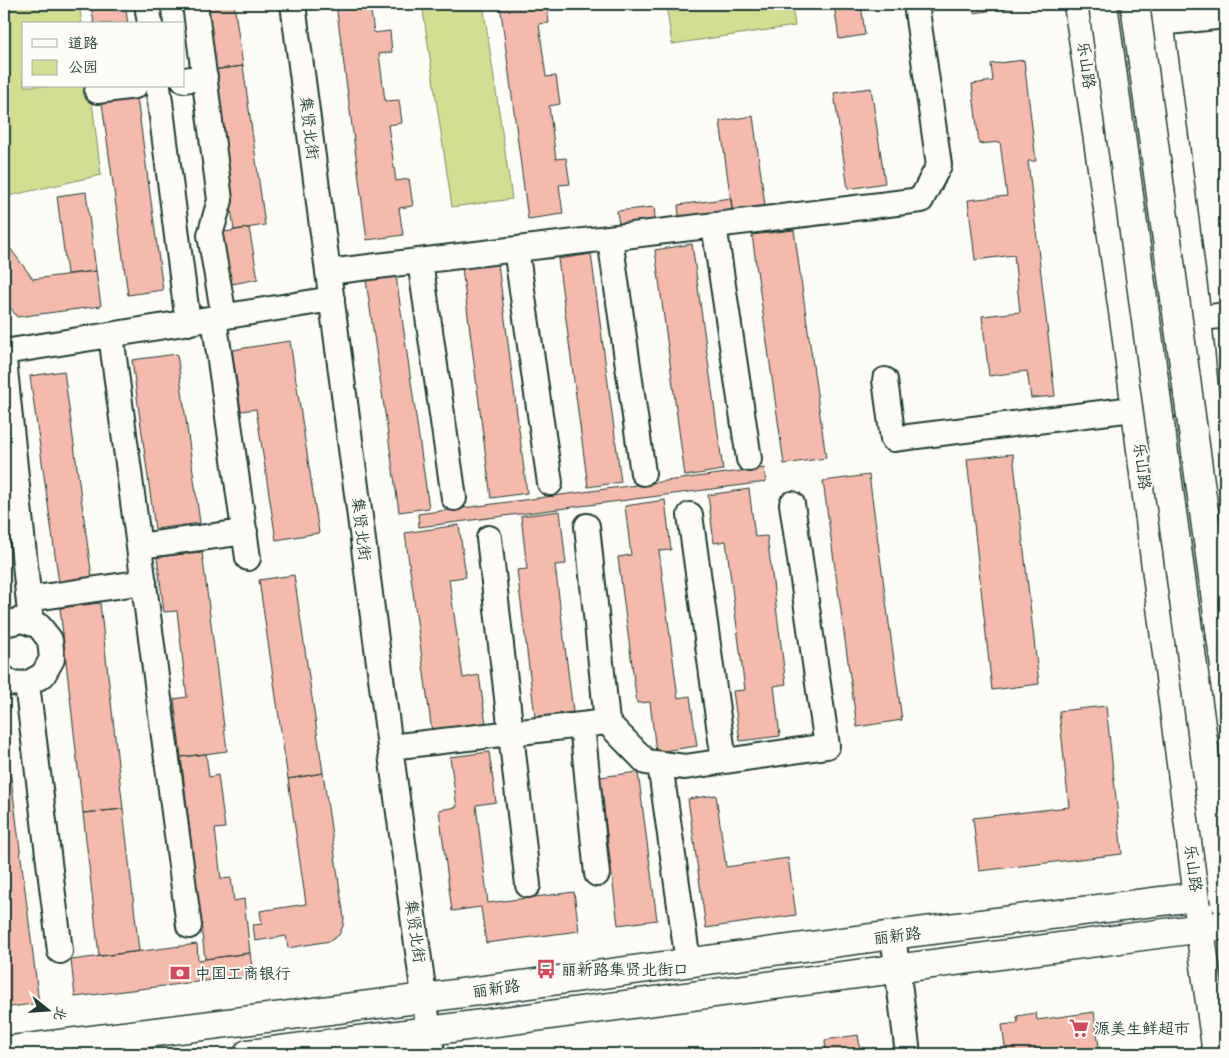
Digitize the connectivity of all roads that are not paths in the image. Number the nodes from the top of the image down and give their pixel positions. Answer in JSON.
{"nodes":[{"id":1,"x":147,"y":4,"type":"edge"},
{"id":2,"x":195,"y":4,"type":"edge"},
{"id":3,"x":293,"y":4,"type":"edge"},
{"id":4,"x":916,"y":4,"type":"edge"},
{"id":5,"x":1078,"y":4,"type":"edge"},
{"id":6,"x":1103,"y":4,"type":"edge"},
{"id":7,"x":1111,"y":4,"type":"edge"},
{"id":8,"x":1126,"y":4,"type":"edge"},
{"id":9,"x":1135,"y":4,"type":"edge"},
{"id":10,"x":1158,"y":14,"type":"edge"},
{"id":11,"x":1225,"y":16,"type":"edge"},
{"id":12,"x":150,"y":22,"type":"edge"},
{"id":13,"x":194,"y":78,"type":"edge"},
{"id":14,"x":120,"y":88,"type":"edge"},
{"id":15,"x":158,"y":88,"type":"edge"},
{"id":16,"x":98,"y":91,"type":"dead end"},
{"id":17,"x":714,"y":225,"type":"junction"},
{"id":18,"x":610,"y":238,"type":"junction"},
{"id":19,"x":516,"y":249,"type":"junction"},
{"id":20,"x":420,"y":261,"type":"junction"},
{"id":21,"x":328,"y":272,"type":"junction"},
{"id":22,"x":332,"y":299,"type":"junction"},
{"id":23,"x":1225,"y":315,"type":"edge"},
{"id":24,"x":219,"y":318,"type":"junction"},
{"id":25,"x":1197,"y":318,"type":"junction"},
{"id":26,"x":188,"y":323,"type":"junction"},
{"id":27,"x":111,"y":335,"type":"junction"},
{"id":28,"x":4,"y":352,"type":"edge"},
{"id":29,"x":4,"y":360,"type":"edge"},
{"id":30,"x":885,"y":380,"type":"dead end"},
{"id":31,"x":1184,"y":403,"type":"junction"},
{"id":32,"x":1136,"y":409,"type":"junction"},
{"id":33,"x":749,"y":459,"type":"dead end"},
{"id":34,"x":643,"y":473,"type":"dead end"},
{"id":35,"x":550,"y":483,"type":"dead end"},
{"id":36,"x":454,"y":498,"type":"dead end"},
{"id":37,"x":792,"y":504,"type":"dead end"},
{"id":38,"x":690,"y":515,"type":"dead end"},
{"id":39,"x":587,"y":526,"type":"dead end"},
{"id":40,"x":245,"y":532,"type":"junction"},
{"id":41,"x":489,"y":538,"type":"dead end"},
{"id":42,"x":1225,"y":541,"type":"edge"},
{"id":43,"x":139,"y":546,"type":"junction"},
{"id":44,"x":248,"y":558,"type":"dead end"},
{"id":45,"x":144,"y":582,"type":"junction"},
{"id":46,"x":29,"y":599,"type":"junction"},
{"id":47,"x":31,"y":623,"type":"junction"},
{"id":48,"x":4,"y":624,"type":"edge"},
{"id":49,"x":1225,"y":666,"type":"edge"},
{"id":50,"x":4,"y":678,"type":"edge"},
{"id":51,"x":27,"y":684,"type":"junction"},
{"id":52,"x":607,"y":722,"type":"junction"},
{"id":53,"x":582,"y":725,"type":"junction"},
{"id":54,"x":511,"y":733,"type":"junction"},
{"id":55,"x":1225,"y":739,"type":"edge"},
{"id":56,"x":390,"y":747,"type":"junction"},
{"id":57,"x":724,"y":761,"type":"junction"},
{"id":58,"x":660,"y":764,"type":"junction"},
{"id":59,"x":1225,"y":872,"type":"edge"},
{"id":60,"x":597,"y":874,"type":"dead end"},
{"id":61,"x":528,"y":885,"type":"dead end"},
{"id":62,"x":1225,"y":895,"type":"edge"},
{"id":63,"x":1198,"y":897,"type":"junction"},
{"id":64,"x":1225,"y":902,"type":"edge"},
{"id":65,"x":189,"y":926,"type":"dead end"},
{"id":66,"x":1212,"y":927,"type":"edge"},
{"id":67,"x":893,"y":935,"type":"junction"},
{"id":68,"x":60,"y":951,"type":"dead end"},
{"id":69,"x":688,"y":962,"type":"junction"},
{"id":70,"x":898,"y":969,"type":"junction"},
{"id":71,"x":425,"y":998,"type":"junction"},
{"id":72,"x":431,"y":1043,"type":"edge"},
{"id":73,"x":4,"y":1051,"type":"edge"},
{"id":74,"x":248,"y":1054,"type":"edge"},
{"id":75,"x":908,"y":1054,"type":"edge"},
{"id":76,"x":1217,"y":1054,"type":"edge"}],
"edges":[{"from":1,"to":12,"type":"street"},
{"from":2,"to":13,"type":"street"},
{"from":3,"to":21,"type":"street","name":"集贤北街"},
{"from":4,"to":17,"type":"street"},
{"from":5,"to":32,"type":"main road","name":"乐山路"},
{"from":6,"to":64,"type":"main road","bridge":true},
{"from":7,"to":31,"type":"main road","name":"乐山路"},
{"from":8,"to":31,"type":"main road","name":"乐山路"},
{"from":9,"to":49,"type":"main road","bridge":true},
{"from":10,"to":11,"type":"street"},
{"from":10,"to":25,"type":"main road","name":"乐山路"},
{"from":13,"to":24,"type":"street"},
{"from":14,"to":16,"type":"street"},
{"from":15,"to":26,"type":"street"},
{"from":17,"to":18,"type":"street"},
{"from":17,"to":33,"type":"street"},
{"from":18,"to":19,"type":"street"},
{"from":18,"to":34,"type":"street"},
{"from":19,"to":20,"type":"street"},
{"from":19,"to":35,"type":"street"},
{"from":20,"to":21,"type":"street"},
{"from":20,"to":36,"type":"street"},
{"from":21,"to":22,"type":"street","name":"集贤北街"},
{"from":22,"to":24,"type":"street"},
{"from":22,"to":56,"type":"street","name":"集贤北街"},
{"from":23,"to":25,"type":"street"},
{"from":24,"to":26,"type":"street"},
{"from":24,"to":40,"type":"street"},
{"from":25,"to":31,"type":"main road","name":"乐山路"},
{"from":26,"to":27,"type":"street"},
{"from":27,"to":28,"type":"street"},
{"from":27,"to":43,"type":"street"},
{"from":29,"to":46,"type":"street"},
{"from":30,"to":32,"type":"street"},
{"from":31,"to":32,"type":"street"},
{"from":31,"to":42,"type":"main road","name":"乐山路"},
{"from":31,"to":55,"type":"main road","name":"乐山路"},
{"from":31,"to":59,"type":"main road","name":"乐山路"},
{"from":32,"to":63,"type":"main road","name":"乐山路"},
{"from":37,"to":57,"type":"street"},
{"from":38,"to":57,"type":"street"},
{"from":39,"to":52,"type":"street"},
{"from":40,"to":43,"type":"street"},
{"from":40,"to":44,"type":"street"},
{"from":41,"to":54,"type":"street"},
{"from":43,"to":45,"type":"street"},
{"from":45,"to":46,"type":"street"},
{"from":45,"to":65,"type":"street"},
{"from":46,"to":47,"type":"street"},
{"from":47,"to":48,"type":"street"},
{"from":47,"to":51,"type":"street"},
{"from":50,"to":51,"type":"street"},
{"from":51,"to":68,"type":"street"},
{"from":52,"to":53,"type":"street"},
{"from":52,"to":58,"type":"street"},
{"from":53,"to":54,"type":"street"},
{"from":53,"to":60,"type":"street"},
{"from":54,"to":56,"type":"street"},
{"from":54,"to":61,"type":"street"},
{"from":56,"to":71,"type":"street","name":"集贤北街"},
{"from":57,"to":58,"type":"street"},
{"from":58,"to":69,"type":"street"},
{"from":62,"to":63,"type":"main road","name":"丽新路"},
{"from":62,"to":66,"type":"main road","name":"乐山路"},
{"from":63,"to":66,"type":"main road","name":"乐山路"},
{"from":63,"to":67,"type":"main road","name":"丽新路"},
{"from":66,"to":70,"type":"main road","name":"丽新路"},
{"from":66,"to":76,"type":"main road","name":"乐山路"},
{"from":67,"to":69,"type":"main road","name":"丽新路"},
{"from":67,"to":70,"type":"street"},
{"from":69,"to":71,"type":"main road","name":"丽新路"},
{"from":70,"to":72,"type":"main road","name":"丽新路"},
{"from":70,"to":75,"type":"street"},
{"from":71,"to":72,"type":"street","name":"集贤北街"},
{"from":71,"to":73,"type":"main road","name":"丽新路"},
{"from":72,"to":74,"type":"main road","name":"丽新路"}]}
